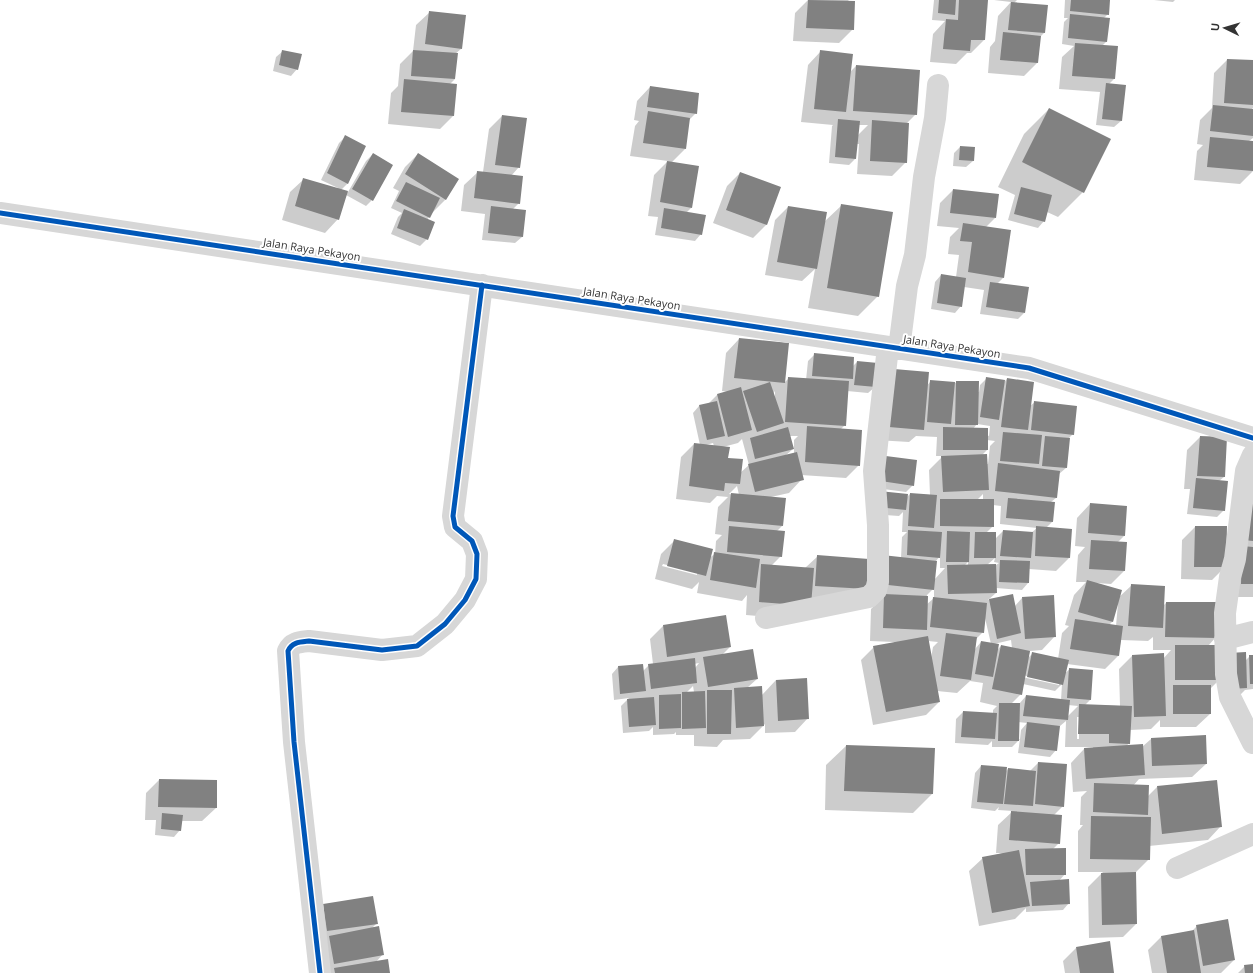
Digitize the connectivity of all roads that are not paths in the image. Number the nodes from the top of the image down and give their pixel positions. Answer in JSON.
{"nodes":[{"id":1,"x":938,"y":85,"type":"dead end"},
{"id":2,"x":0,"y":213,"type":"edge"},
{"id":3,"x":482,"y":285,"type":"junction"},
{"id":4,"x":894,"y":348,"type":"junction"},
{"id":5,"x":1253,"y":438,"type":"edge"},
{"id":6,"x":1253,"y":455,"type":"edge"},
{"id":7,"x":766,"y":618,"type":"dead end"},
{"id":8,"x":1253,"y":632,"type":"edge"},
{"id":9,"x":1225,"y":640,"type":"junction"},
{"id":10,"x":1253,"y":742,"type":"edge"},
{"id":11,"x":1253,"y":834,"type":"edge"},
{"id":12,"x":1176,"y":868,"type":"dead end"},
{"id":13,"x":320,"y":973,"type":"edge"}],
"edges":[{"from":1,"to":4,"type":"street"},
{"from":2,"to":3,"type":"street","name":"Jalan Raya Pekayon"},
{"from":3,"to":4,"type":"street","name":"Jalan Raya Pekayon"},
{"from":3,"to":13,"type":"street"},
{"from":4,"to":5,"type":"street","name":"Jalan Raya Pekayon"},
{"from":4,"to":7,"type":"street"},
{"from":6,"to":9,"type":"street"},
{"from":8,"to":9,"type":"street"},
{"from":9,"to":10,"type":"street"},
{"from":11,"to":12,"type":"street"}]}
